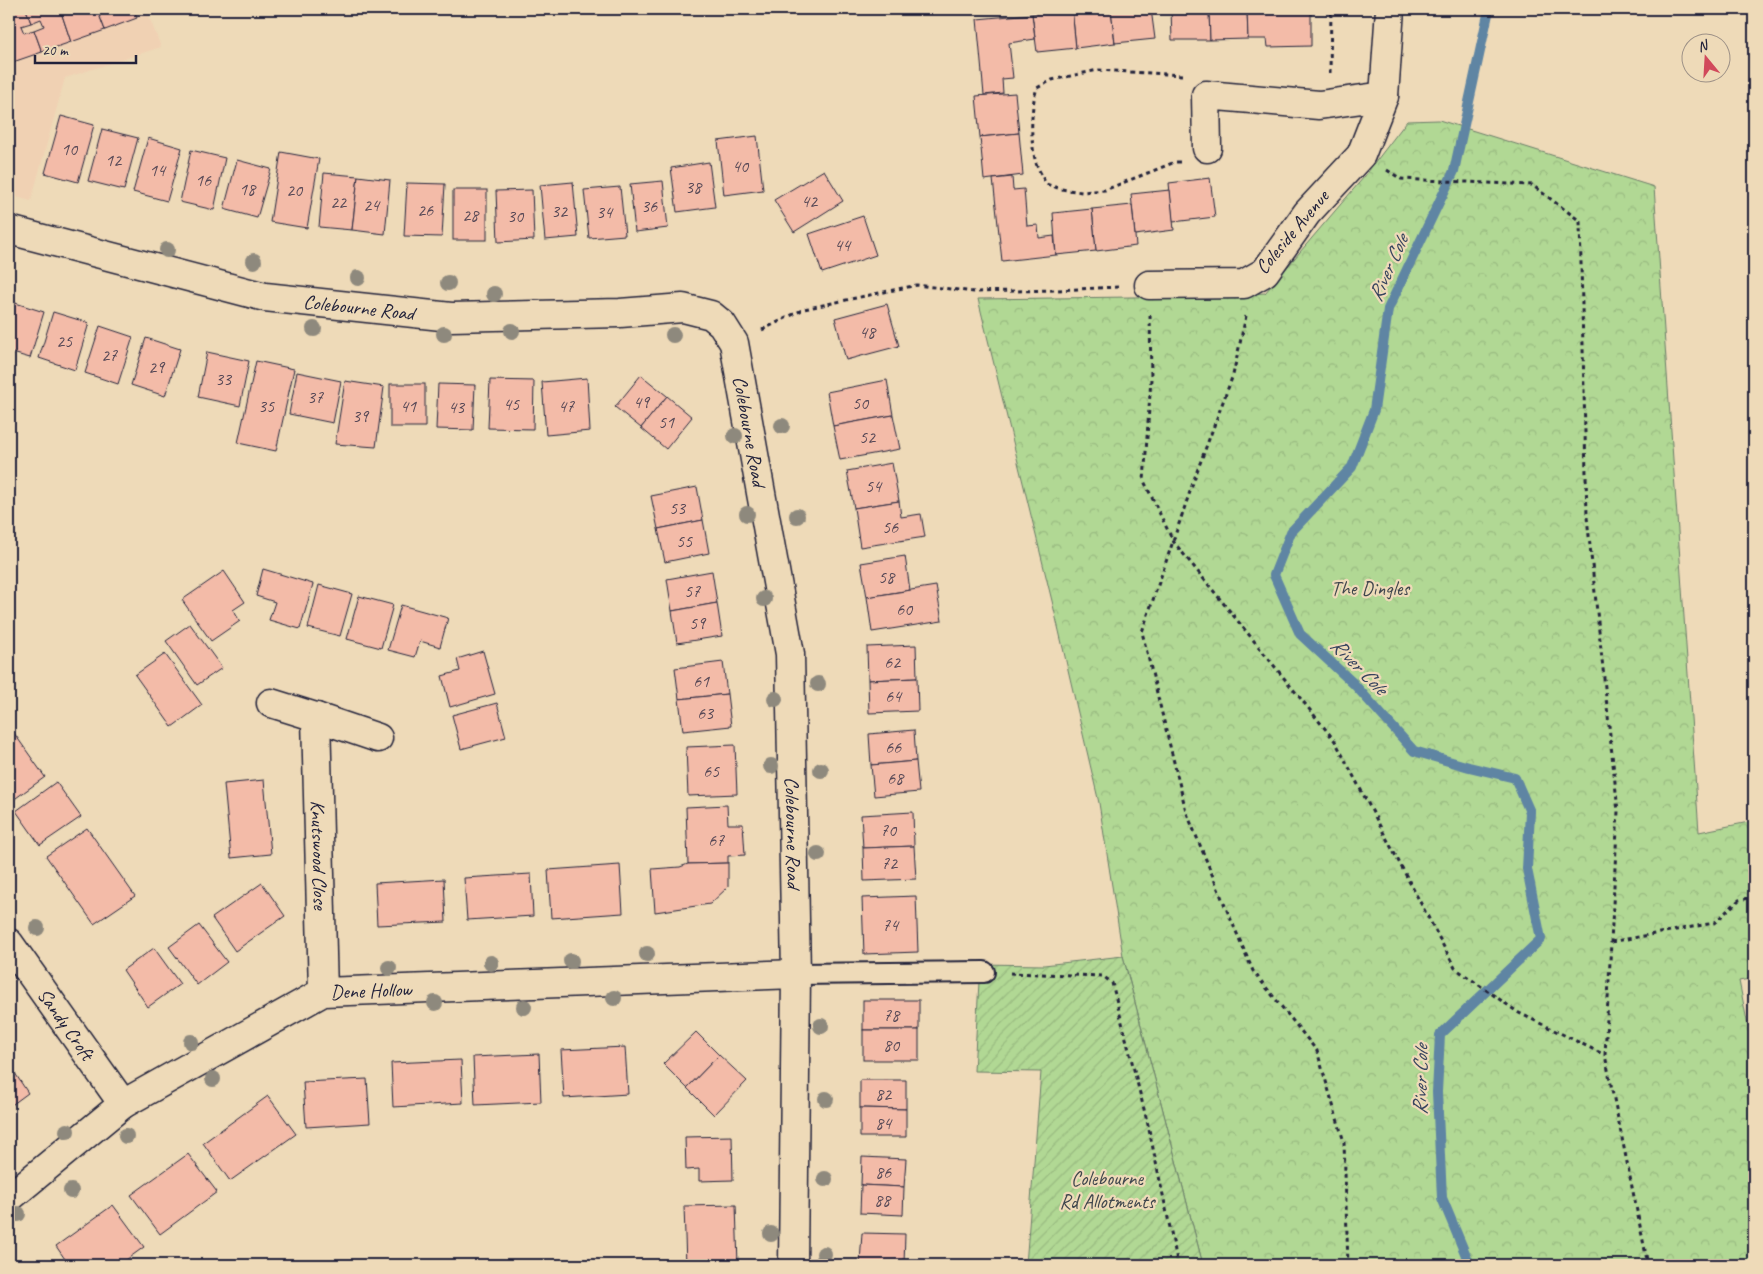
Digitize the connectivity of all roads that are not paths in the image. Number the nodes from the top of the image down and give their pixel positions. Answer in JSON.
{"nodes":[{"id":1,"x":1390,"y":9,"type":"edge"},
{"id":2,"x":1384,"y":96,"type":"junction"},
{"id":3,"x":1207,"y":148,"type":"road end"},
{"id":4,"x":9,"y":230,"type":"edge"},
{"id":5,"x":1149,"y":285,"type":"road end"},
{"id":6,"x":271,"y":703,"type":"dead end"},
{"id":7,"x":316,"y":716,"type":"junction"},
{"id":8,"x":378,"y":738,"type":"dead end"},
{"id":9,"x":9,"y":943,"type":"edge"},
{"id":10,"x":984,"y":972,"type":"road end"},
{"id":11,"x":796,"y":974,"type":"junction"},
{"id":12,"x":323,"y":992,"type":"junction"},
{"id":13,"x":123,"y":1104,"type":"junction"},
{"id":14,"x":9,"y":1198,"type":"edge"},
{"id":15,"x":794,"y":1265,"type":"edge"}],
"edges":[{"from":1,"to":2,"type":"street","name":"Coleside Avenue"},
{"from":2,"to":3,"type":"street"},
{"from":2,"to":5,"type":"street","name":"Coleside Avenue"},
{"from":4,"to":11,"type":"street","name":"Colebourne Road"},
{"from":6,"to":7,"type":"street"},
{"from":7,"to":8,"type":"street"},
{"from":7,"to":12,"type":"street","name":"Knutswood Close"},
{"from":9,"to":13,"type":"street","name":"Sandy Croft"},
{"from":10,"to":11,"type":"lane"},
{"from":11,"to":12,"type":"street","name":"Dene Hollow"},
{"from":11,"to":15,"type":"street","name":"Colebourne Road"},
{"from":12,"to":13,"type":"street","name":"Dene Hollow"},
{"from":13,"to":14,"type":"street","name":"Dene Hollow"}]}
